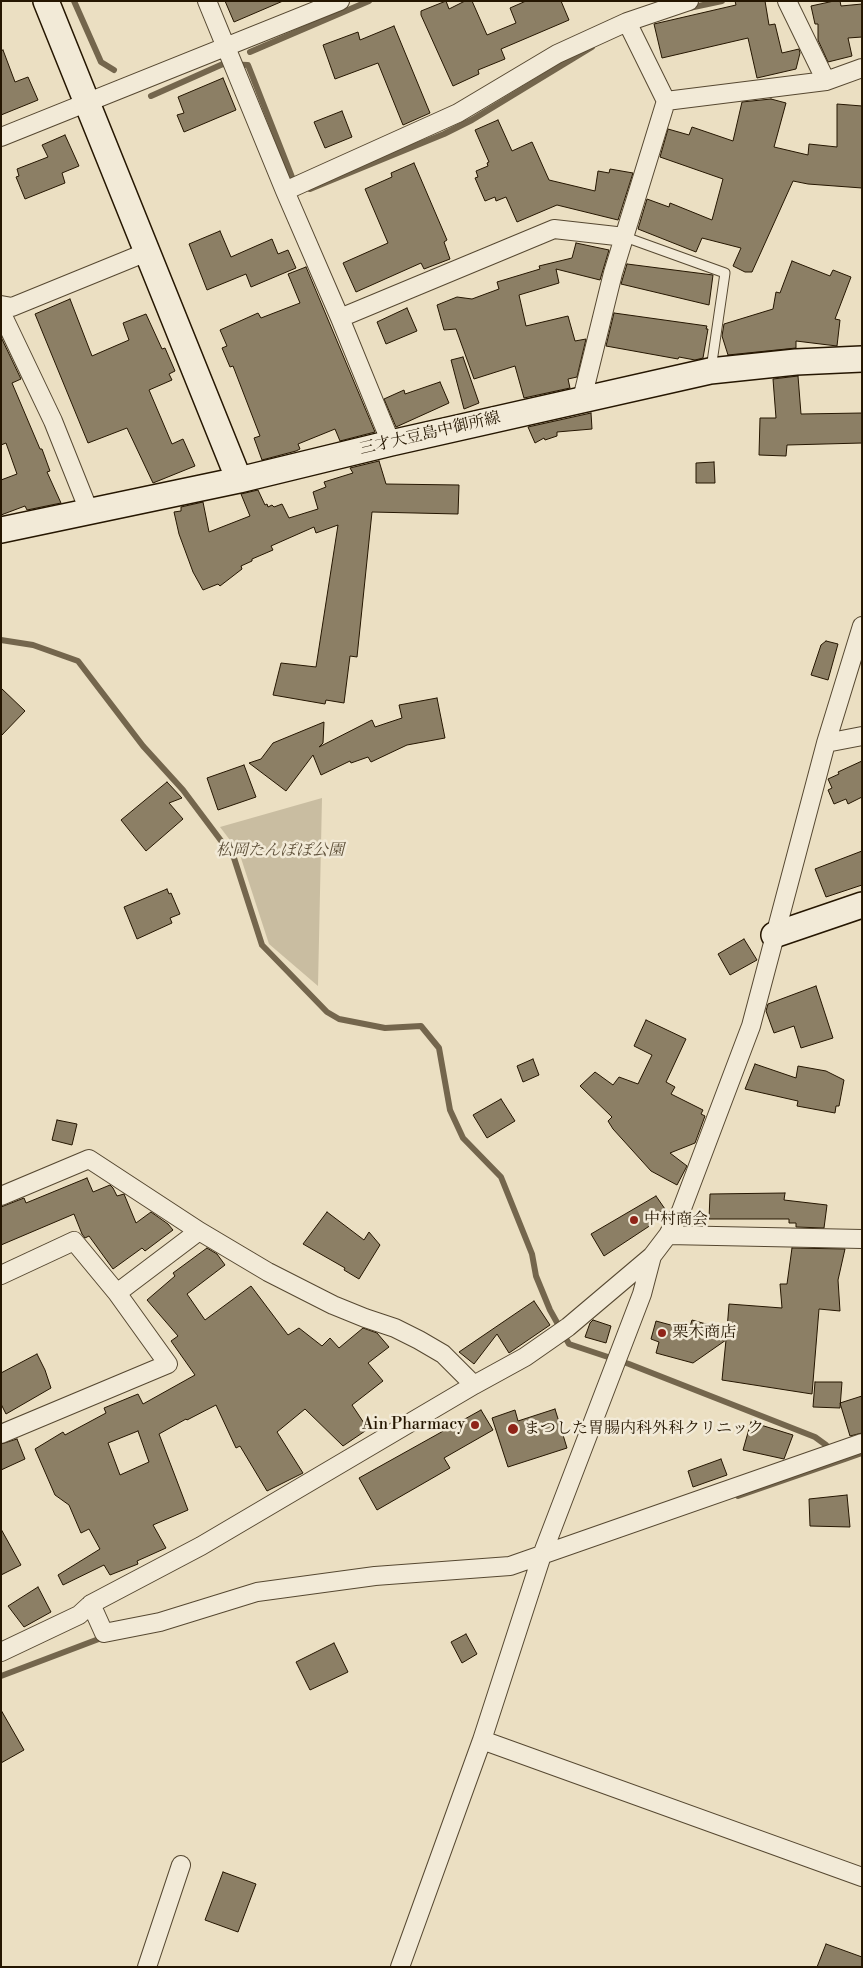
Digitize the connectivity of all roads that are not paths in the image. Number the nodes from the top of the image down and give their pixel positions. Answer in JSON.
{"nodes":[{"id":1,"x":46,"y":1,"type":"edge"},
{"id":2,"x":207,"y":1,"type":"edge"},
{"id":3,"x":340,"y":1,"type":"edge"},
{"id":4,"x":689,"y":1,"type":"edge"},
{"id":5,"x":787,"y":1,"type":"edge"},
{"id":6,"x":627,"y":22,"type":"junction"},
{"id":7,"x":225,"y":47,"type":"junction"},
{"id":8,"x":860,"y":71,"type":"edge"},
{"id":9,"x":826,"y":82,"type":"junction"},
{"id":10,"x":87,"y":101,"type":"junction"},
{"id":11,"x":666,"y":101,"type":"junction"},
{"id":12,"x":1,"y":137,"type":"edge"},
{"id":13,"x":285,"y":192,"type":"junction"},
{"id":14,"x":625,"y":237,"type":"junction"},
{"id":15,"x":147,"y":252,"type":"junction"},
{"id":16,"x":1,"y":305,"type":"edge"},
{"id":17,"x":1,"y":312,"type":"edge"},
{"id":18,"x":340,"y":318,"type":"junction"},
{"id":19,"x":862,"y":359,"type":"edge"},
{"id":20,"x":710,"y":371,"type":"junction"},
{"id":21,"x":582,"y":399,"type":"junction"},
{"id":22,"x":391,"y":443,"type":"junction"},
{"id":23,"x":239,"y":480,"type":"junction"},
{"id":24,"x":89,"y":511,"type":"junction"},
{"id":25,"x":1,"y":530,"type":"edge"},
{"id":26,"x":862,"y":626,"type":"edge"},
{"id":27,"x":862,"y":736,"type":"edge"},
{"id":28,"x":826,"y":743,"type":"junction"},
{"id":29,"x":862,"y":905,"type":"edge"},
{"id":30,"x":774,"y":935,"type":"junction"},
{"id":31,"x":1,"y":1196,"type":"edge"},
{"id":32,"x":199,"y":1231,"type":"junction"},
{"id":33,"x":668,"y":1235,"type":"junction"},
{"id":34,"x":862,"y":1240,"type":"edge"},
{"id":35,"x":652,"y":1256,"type":"junction"},
{"id":36,"x":1,"y":1275,"type":"edge"},
{"id":37,"x":117,"y":1293,"type":"junction"},
{"id":38,"x":474,"y":1385,"type":"junction"},
{"id":39,"x":1,"y":1434,"type":"edge"},
{"id":40,"x":862,"y":1443,"type":"edge"},
{"id":41,"x":542,"y":1555,"type":"junction"},
{"id":42,"x":91,"y":1604,"type":"junction"},
{"id":43,"x":2,"y":1648,"type":"edge"},
{"id":44,"x":482,"y":1740,"type":"junction"},
{"id":45,"x":181,"y":1865,"type":"dead end"},
{"id":46,"x":862,"y":1877,"type":"edge"},
{"id":47,"x":147,"y":1967,"type":"edge"},
{"id":48,"x":400,"y":1967,"type":"edge"}],
"edges":[{"from":1,"to":10,"type":"main road"},
{"from":2,"to":7,"type":"street"},
{"from":3,"to":7,"type":"street"},
{"from":4,"to":6,"type":"street"},
{"from":5,"to":9,"type":"street"},
{"from":6,"to":11,"type":"street"},
{"from":6,"to":13,"type":"street"},
{"from":7,"to":10,"type":"street"},
{"from":7,"to":13,"type":"street"},
{"from":8,"to":9,"type":"street"},
{"from":9,"to":11,"type":"street"},
{"from":10,"to":12,"type":"street"},
{"from":10,"to":15,"type":"main road"},
{"from":11,"to":14,"type":"street"},
{"from":13,"to":18,"type":"street"},
{"from":14,"to":18,"type":"street"},
{"from":14,"to":20,"type":"lane"},
{"from":14,"to":21,"type":"street"},
{"from":15,"to":16,"type":"street"},
{"from":15,"to":23,"type":"main road"},
{"from":17,"to":24,"type":"street"},
{"from":18,"to":22,"type":"street"},
{"from":19,"to":20,"type":"main road","name":"三才大豆島中御所線"},
{"from":20,"to":21,"type":"main road","name":"三才大豆島中御所線"},
{"from":21,"to":22,"type":"main road","name":"三才大豆島中御所線"},
{"from":22,"to":23,"type":"main road","name":"三才大豆島中御所線"},
{"from":23,"to":24,"type":"main road","name":"三才大豆島中御所線"},
{"from":24,"to":25,"type":"main road","name":"三才大豆島中御所線"},
{"from":26,"to":28,"type":"street"},
{"from":27,"to":28,"type":"street"},
{"from":28,"to":30,"type":"street"},
{"from":29,"to":30,"type":"main road"},
{"from":30,"to":33,"type":"street"},
{"from":31,"to":32,"type":"street"},
{"from":32,"to":37,"type":"street"},
{"from":32,"to":38,"type":"street"},
{"from":33,"to":34,"type":"street"},
{"from":33,"to":35,"type":"street"},
{"from":35,"to":38,"type":"street"},
{"from":35,"to":41,"type":"street"},
{"from":36,"to":37,"type":"street"},
{"from":37,"to":39,"type":"street"},
{"from":38,"to":42,"type":"street"},
{"from":40,"to":41,"type":"street"},
{"from":41,"to":42,"type":"street"},
{"from":41,"to":44,"type":"street"},
{"from":42,"to":43,"type":"street"},
{"from":44,"to":46,"type":"street"},
{"from":44,"to":48,"type":"street"},
{"from":45,"to":47,"type":"street"}]}
